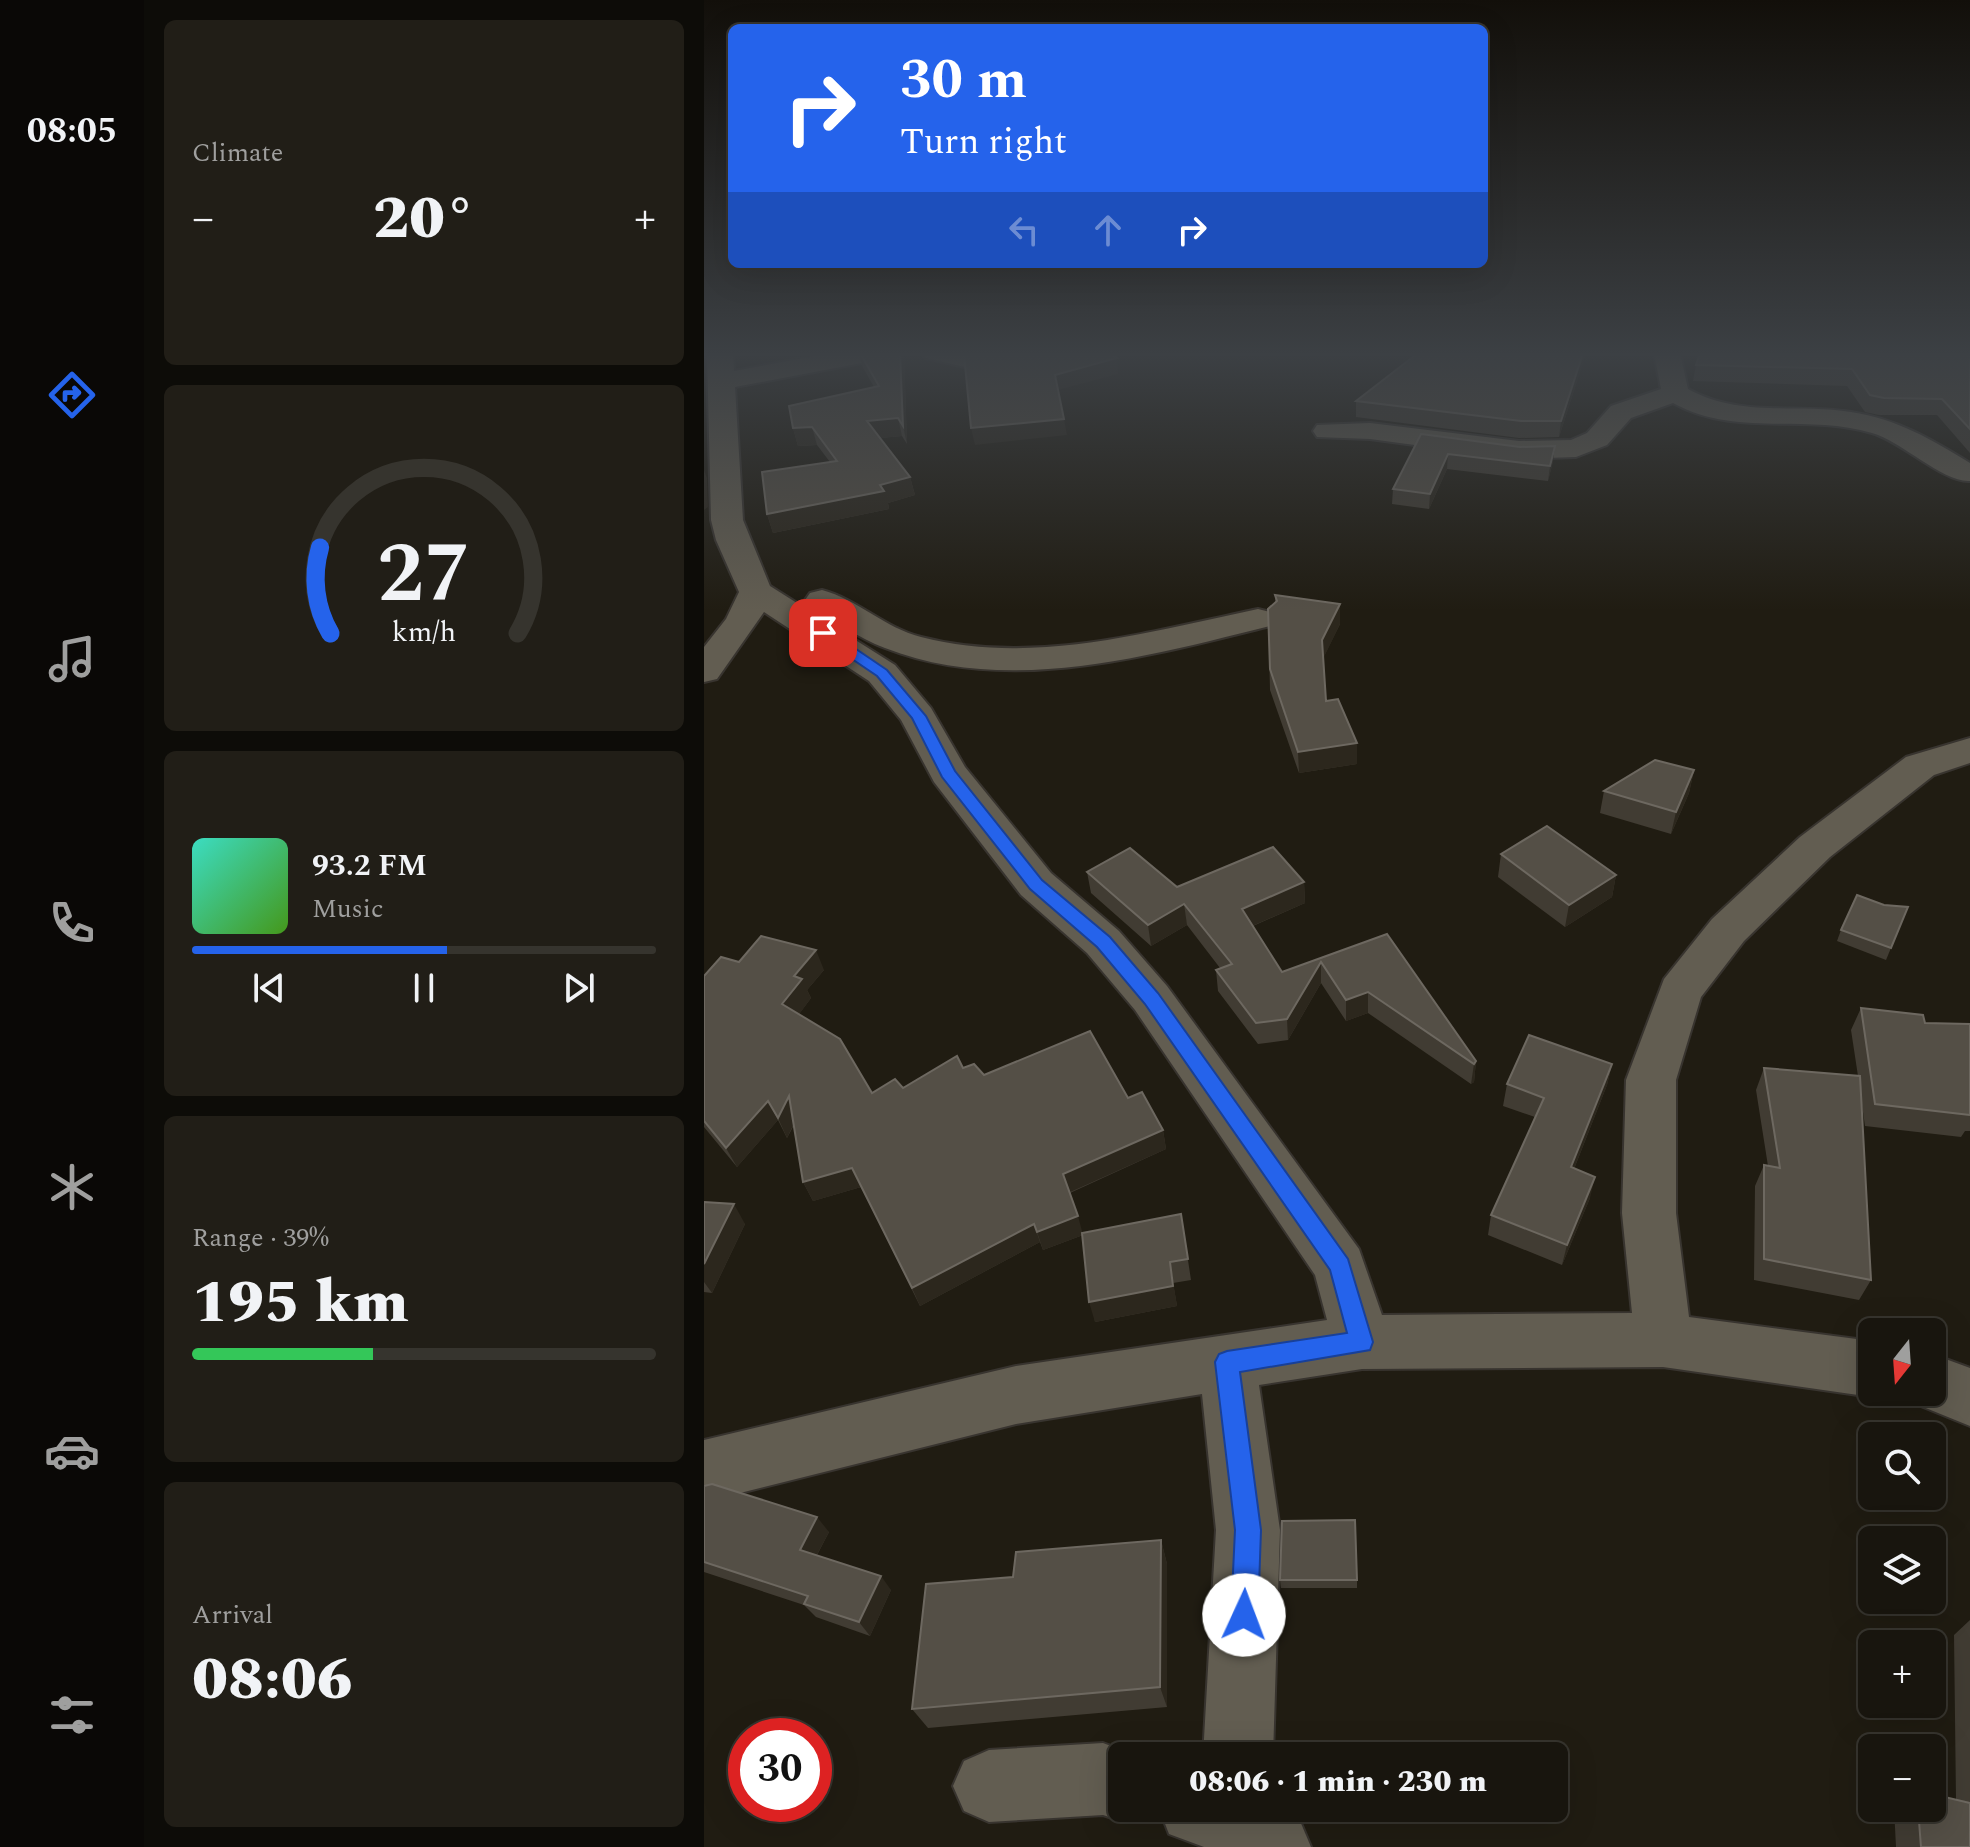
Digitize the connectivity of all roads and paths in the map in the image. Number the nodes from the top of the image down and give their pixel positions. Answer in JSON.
{"nodes":[{"id":1,"x":716,"y":439,"type":"edge"},
{"id":2,"x":1434,"y":439,"type":"edge"},
{"id":3,"x":1597,"y":439,"type":"edge"},
{"id":4,"x":1903,"y":439,"type":"edge"},
{"id":5,"x":1966,"y":473,"type":"dead end"},
{"id":6,"x":714,"y":476,"type":"edge"},
{"id":7,"x":751,"y":581,"type":"junction"},
{"id":8,"x":1258,"y":619,"type":"dead end"},
{"id":9,"x":704,"y":671,"type":"edge"},
{"id":10,"x":1970,"y":750,"type":"edge"},
{"id":11,"x":1663,"y":1340,"type":"junction"},
{"id":12,"x":1362,"y":1342,"type":"junction"},
{"id":13,"x":1227,"y":1362,"type":"junction"},
{"id":14,"x":1858,"y":1367,"type":"edge"},
{"id":15,"x":1946,"y":1388,"type":"edge"},
{"id":16,"x":1970,"y":1397,"type":"edge"},
{"id":17,"x":704,"y":1471,"type":"edge"},
{"id":18,"x":1239,"y":1742,"type":"edge"},
{"id":19,"x":1108,"y":1781,"type":"edge"},
{"id":20,"x":989,"y":1786,"type":"dead end"}],
"edges":[{"from":1,"to":6,"type":"street"},
{"from":2,"to":3,"type":"street"},
{"from":4,"to":5,"type":"street"},
{"from":6,"to":7,"type":"street"},
{"from":7,"to":8,"type":"street"},
{"from":7,"to":9,"type":"street"},
{"from":7,"to":12,"type":"street"},
{"from":10,"to":11,"type":"street"},
{"from":11,"to":12,"type":"street"},
{"from":11,"to":14,"type":"street"},
{"from":12,"to":13,"type":"street"},
{"from":13,"to":17,"type":"street"},
{"from":13,"to":18,"type":"street"},
{"from":15,"to":16,"type":"street"},
{"from":19,"to":20,"type":"street"}]}
